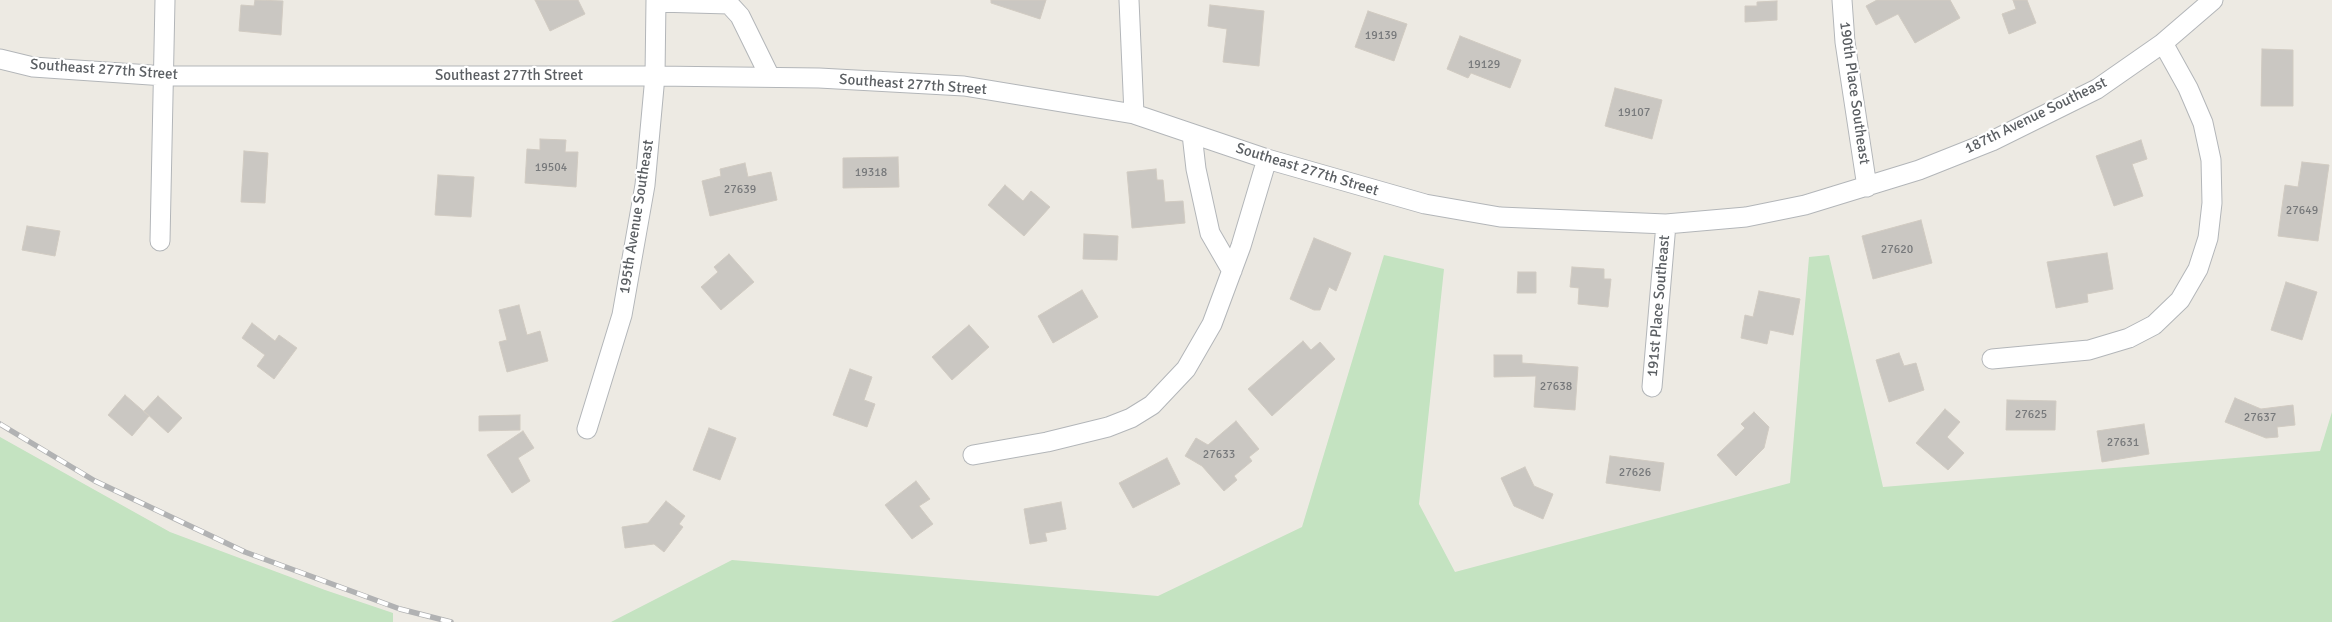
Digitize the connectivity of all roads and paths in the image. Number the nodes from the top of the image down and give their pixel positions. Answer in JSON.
{"nodes":[{"id":1,"x":164,"y":0,"type":"edge"},
{"id":2,"x":1129,"y":0,"type":"edge"},
{"id":3,"x":1842,"y":0,"type":"edge"},
{"id":4,"x":2213,"y":0,"type":"edge"},
{"id":5,"x":656,"y":1,"type":"edge"},
{"id":6,"x":2163,"y":43,"type":"junction"},
{"id":7,"x":0,"y":59,"type":"edge"},
{"id":8,"x":165,"y":76,"type":"junction"},
{"id":9,"x":655,"y":76,"type":"junction"},
{"id":10,"x":770,"y":77,"type":"junction"},
{"id":11,"x":1134,"y":114,"type":"junction"},
{"id":12,"x":1192,"y":134,"type":"junction"},
{"id":13,"x":1266,"y":159,"type":"junction"},
{"id":14,"x":1867,"y":187,"type":"junction"},
{"id":15,"x":1666,"y":224,"type":"junction"},
{"id":16,"x":160,"y":241,"type":"dead end"},
{"id":17,"x":1232,"y":271,"type":"junction"},
{"id":18,"x":1992,"y":359,"type":"dead end"},
{"id":19,"x":1652,"y":387,"type":"dead end"},
{"id":20,"x":587,"y":429,"type":"dead end"},
{"id":21,"x":973,"y":455,"type":"dead end"}],
"edges":[{"from":1,"to":8,"type":"street"},
{"from":2,"to":11,"type":"street"},
{"from":3,"to":14,"type":"street","name":"190th Place Southeast"},
{"from":4,"to":6,"type":"street","name":"187th Avenue Southeast"},
{"from":5,"to":9,"type":"street","name":"195th Avenue Southeast"},
{"from":5,"to":10,"type":"street"},
{"from":6,"to":14,"type":"street","name":"187th Avenue Southeast"},
{"from":6,"to":18,"type":"street"},
{"from":7,"to":8,"type":"street","name":"Southeast 277th Street"},
{"from":8,"to":9,"type":"street","name":"Southeast 277th Street"},
{"from":8,"to":16,"type":"street"},
{"from":9,"to":10,"type":"street","name":"Southeast 277th Street"},
{"from":9,"to":20,"type":"street","name":"195th Avenue Southeast"},
{"from":10,"to":11,"type":"street","name":"Southeast 277th Street"},
{"from":11,"to":12,"type":"street","name":"Southeast 277th Street"},
{"from":12,"to":13,"type":"street","name":"Southeast 277th Street"},
{"from":12,"to":17,"type":"street"},
{"from":13,"to":15,"type":"street","name":"Southeast 277th Street"},
{"from":13,"to":17,"type":"street"},
{"from":14,"to":15,"type":"street","name":"Southeast 277th Street"},
{"from":15,"to":19,"type":"street","name":"191st Place Southeast"},
{"from":17,"to":21,"type":"street"}]}
